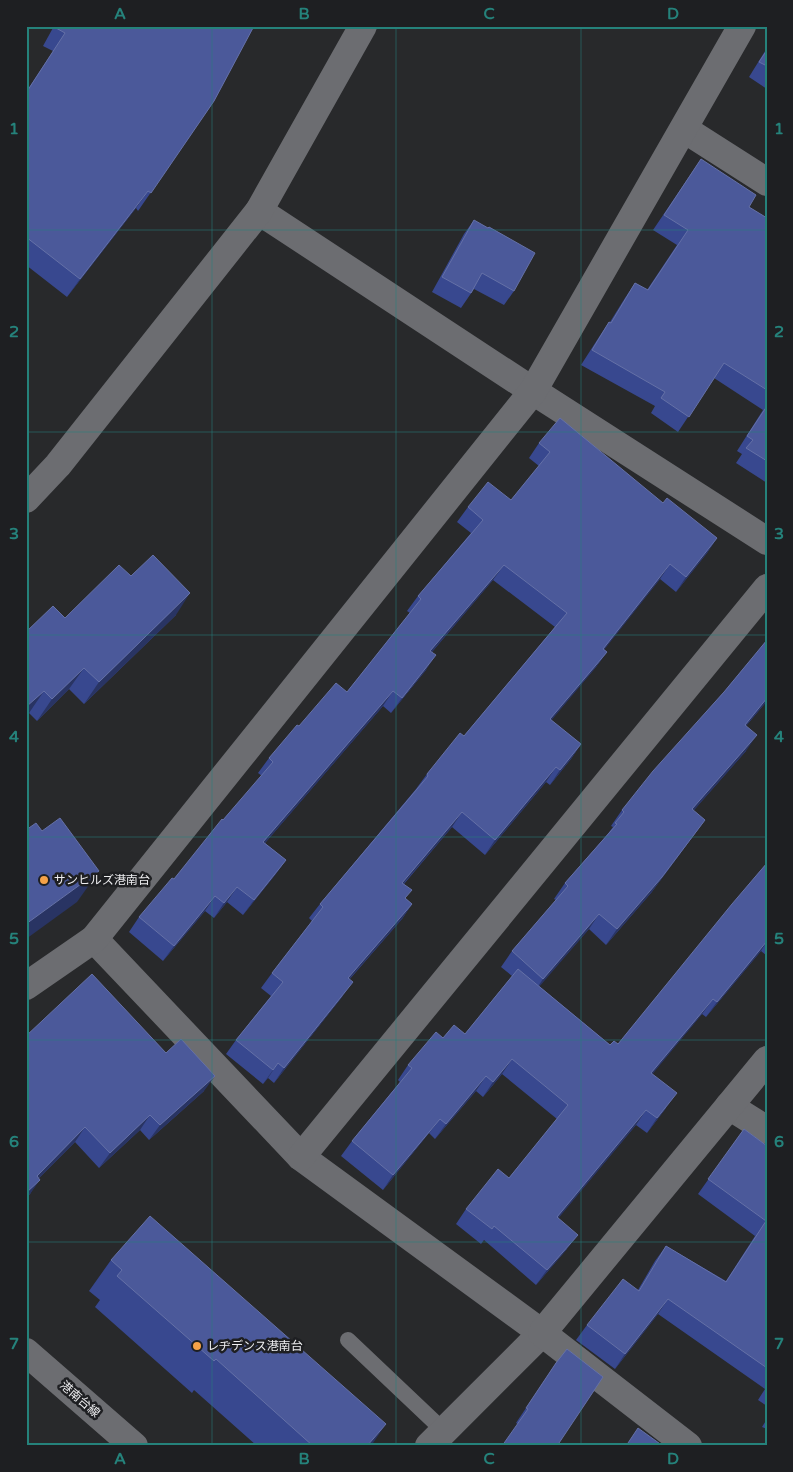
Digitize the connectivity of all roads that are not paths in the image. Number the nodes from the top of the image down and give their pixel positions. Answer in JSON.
{"nodes":[{"id":1,"x":363,"y":26,"type":"edge"},
{"id":2,"x":742,"y":26,"type":"edge"},
{"id":3,"x":684,"y":129,"type":"junction"},
{"id":4,"x":767,"y":182,"type":"edge"},
{"id":5,"x":259,"y":211,"type":"junction"},
{"id":6,"x":533,"y":391,"type":"junction"},
{"id":7,"x":26,"y":499,"type":"edge"},
{"id":8,"x":767,"y":541,"type":"edge"},
{"id":9,"x":767,"y":588,"type":"edge"},
{"id":10,"x":94,"y":939,"type":"junction"},
{"id":11,"x":26,"y":986,"type":"edge"},
{"id":12,"x":767,"y":1060,"type":"edge"},
{"id":13,"x":729,"y":1106,"type":"junction"},
{"id":14,"x":767,"y":1130,"type":"edge"},
{"id":15,"x":301,"y":1157,"type":"junction"},
{"id":16,"x":542,"y":1333,"type":"junction"},
{"id":17,"x":348,"y":1340,"type":"dead end"},
{"id":18,"x":31,"y":1364,"type":"edge"},
{"id":19,"x":436,"y":1438,"type":"edge"},
{"id":20,"x":134,"y":1446,"type":"edge"},
{"id":21,"x":688,"y":1446,"type":"edge"}],
"edges":[{"from":1,"to":5,"type":"street"},
{"from":2,"to":3,"type":"street"},
{"from":3,"to":4,"type":"street"},
{"from":3,"to":6,"type":"street"},
{"from":5,"to":6,"type":"street"},
{"from":5,"to":7,"type":"street"},
{"from":6,"to":8,"type":"street"},
{"from":6,"to":10,"type":"street"},
{"from":9,"to":15,"type":"street"},
{"from":10,"to":11,"type":"street"},
{"from":10,"to":15,"type":"street"},
{"from":12,"to":13,"type":"street"},
{"from":13,"to":14,"type":"street"},
{"from":13,"to":16,"type":"street"},
{"from":15,"to":16,"type":"street"},
{"from":16,"to":19,"type":"street"},
{"from":16,"to":21,"type":"street"},
{"from":17,"to":19,"type":"lane"},
{"from":18,"to":20,"type":"street","name":"港南台線"}]}
